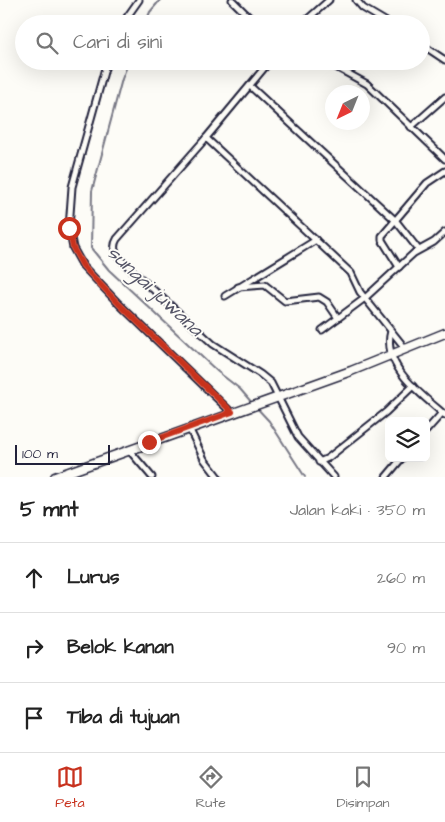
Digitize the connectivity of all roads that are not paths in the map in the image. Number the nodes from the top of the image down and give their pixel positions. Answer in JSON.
{"nodes":[{"id":1,"x":140,"y":0,"type":"edge"},
{"id":2,"x":232,"y":0,"type":"edge"},
{"id":3,"x":329,"y":0,"type":"edge"},
{"id":4,"x":356,"y":0,"type":"edge"},
{"id":5,"x":129,"y":15,"type":"edge"},
{"id":6,"x":247,"y":15,"type":"edge"},
{"id":7,"x":312,"y":15,"type":"edge"},
{"id":8,"x":375,"y":15,"type":"edge"},
{"id":9,"x":430,"y":50,"type":"edge"},
{"id":10,"x":445,"y":60,"type":"edge"},
{"id":11,"x":105,"y":70,"type":"edge"},
{"id":12,"x":263,"y":70,"type":"edge"},
{"id":13,"x":342,"y":70,"type":"edge"},
{"id":14,"x":250,"y":86,"type":"junction"},
{"id":15,"x":445,"y":97,"type":"edge"},
{"id":16,"x":411,"y":127,"type":"junction"},
{"id":17,"x":206,"y":138,"type":"junction"},
{"id":18,"x":445,"y":158,"type":"edge"},
{"id":19,"x":445,"y":171,"type":"edge"},
{"id":20,"x":396,"y":221,"type":"junction"},
{"id":21,"x":445,"y":232,"type":"edge"},
{"id":22,"x":316,"y":240,"type":"junction"},
{"id":23,"x":418,"y":249,"type":"junction"},
{"id":24,"x":399,"y":267,"type":"junction"},
{"id":25,"x":238,"y":287,"type":"junction"},
{"id":26,"x":225,"y":296,"type":"dead end"},
{"id":27,"x":365,"y":298,"type":"junction"},
{"id":28,"x":338,"y":318,"type":"junction"},
{"id":29,"x":322,"y":330,"type":"dead end"},
{"id":30,"x":391,"y":331,"type":"junction"},
{"id":31,"x":445,"y":333,"type":"edge"},
{"id":32,"x":405,"y":348,"type":"junction"},
{"id":33,"x":390,"y":355,"type":"junction"},
{"id":34,"x":413,"y":386,"type":"junction"},
{"id":35,"x":278,"y":396,"type":"junction"},
{"id":36,"x":232,"y":412,"type":"junction"},
{"id":37,"x":444,"y":414,"type":"edge"},
{"id":38,"x":430,"y":427,"type":"edge"},
{"id":39,"x":189,"y":428,"type":"junction"},
{"id":40,"x":129,"y":450,"type":"junction"},
{"id":41,"x":319,"y":462,"type":"junction"},
{"id":42,"x":399,"y":462,"type":"edge"},
{"id":43,"x":55,"y":477,"type":"edge"},
{"id":44,"x":152,"y":477,"type":"edge"},
{"id":45,"x":218,"y":477,"type":"edge"},
{"id":46,"x":334,"y":477,"type":"edge"},
{"id":47,"x":386,"y":477,"type":"edge"}],
"edges":[{"from":1,"to":5,"type":"street"},
{"from":2,"to":6,"type":"street"},
{"from":3,"to":7,"type":"street"},
{"from":4,"to":8,"type":"street"},
{"from":9,"to":10,"type":"street"},
{"from":11,"to":36,"type":"street"},
{"from":12,"to":14,"type":"street"},
{"from":13,"to":16,"type":"street"},
{"from":14,"to":17,"type":"street"},
{"from":14,"to":20,"type":"street"},
{"from":15,"to":16,"type":"street"},
{"from":16,"to":18,"type":"street"},
{"from":17,"to":22,"type":"street"},
{"from":17,"to":35,"type":"street"},
{"from":19,"to":20,"type":"street"},
{"from":20,"to":23,"type":"street"},
{"from":20,"to":24,"type":"street"},
{"from":21,"to":23,"type":"street"},
{"from":22,"to":25,"type":"street"},
{"from":22,"to":27,"type":"street"},
{"from":23,"to":24,"type":"street"},
{"from":24,"to":27,"type":"street"},
{"from":25,"to":26,"type":"street"},
{"from":25,"to":28,"type":"street"},
{"from":27,"to":28,"type":"street"},
{"from":27,"to":30,"type":"street"},
{"from":28,"to":29,"type":"street"},
{"from":30,"to":32,"type":"street"},
{"from":30,"to":33,"type":"street"},
{"from":31,"to":32,"type":"main road"},
{"from":32,"to":33,"type":"main road"},
{"from":33,"to":34,"type":"street"},
{"from":33,"to":35,"type":"main road"},
{"from":34,"to":37,"type":"street"},
{"from":34,"to":41,"type":"street"},
{"from":35,"to":36,"type":"main road"},
{"from":35,"to":41,"type":"street"},
{"from":36,"to":39,"type":"main road"},
{"from":37,"to":38,"type":"street"},
{"from":39,"to":40,"type":"main road"},
{"from":39,"to":45,"type":"street"},
{"from":40,"to":43,"type":"main road"},
{"from":40,"to":44,"type":"street"},
{"from":41,"to":46,"type":"street"},
{"from":42,"to":47,"type":"street"}]}
